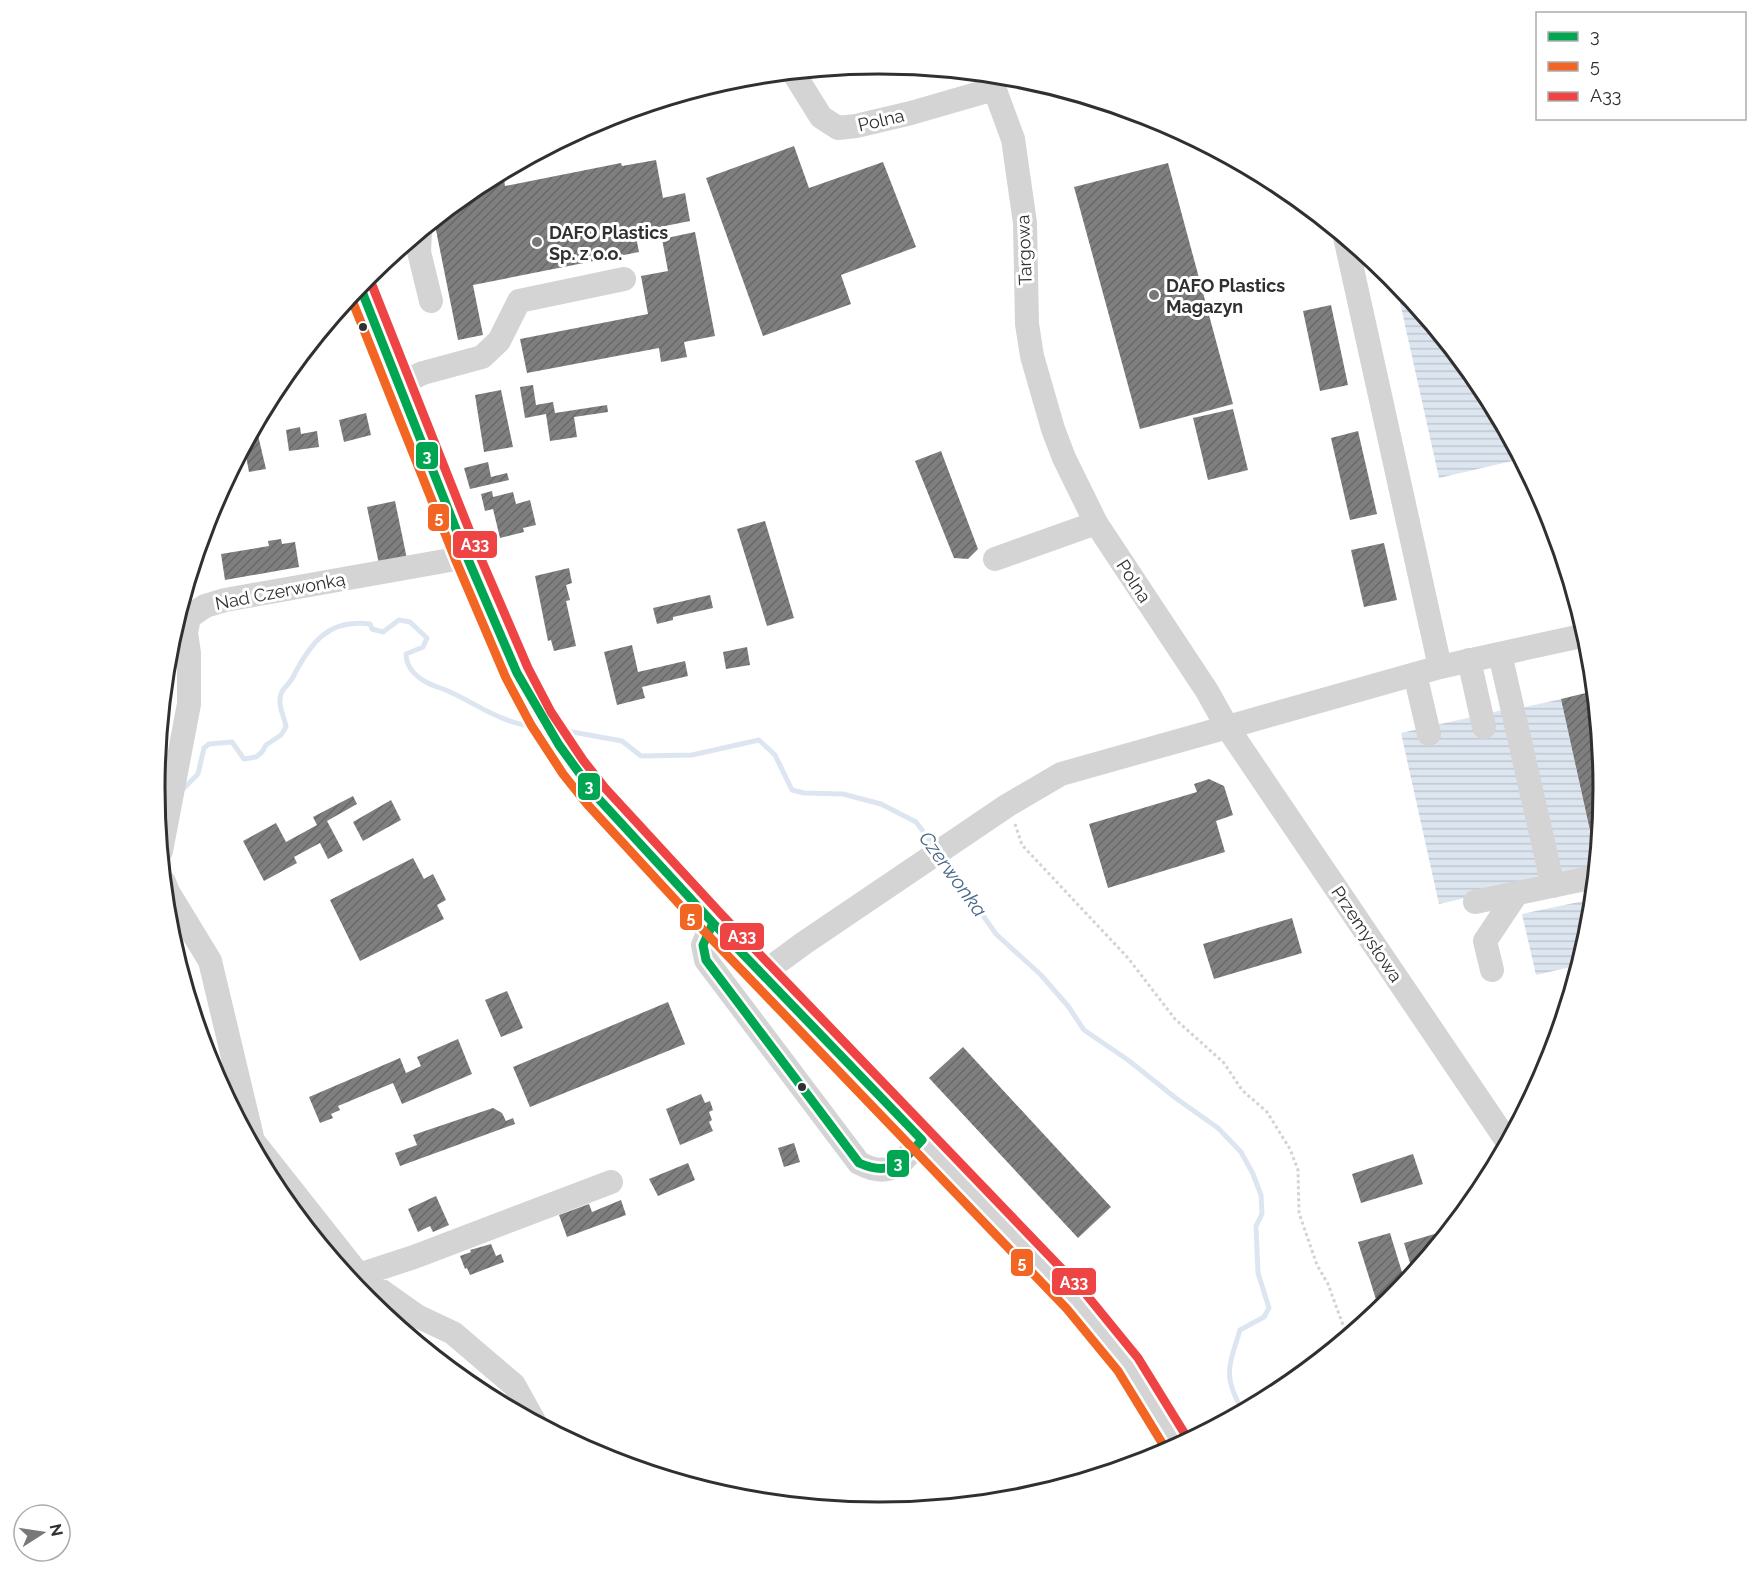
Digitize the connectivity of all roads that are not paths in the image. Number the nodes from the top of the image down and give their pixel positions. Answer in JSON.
{"nodes":[{"id":1,"x":797,"y":79,"type":"edge"},
{"id":2,"x":990,"y":83,"type":"edge"},
{"id":3,"x":992,"y":83,"type":"edge"},
{"id":4,"x":420,"y":241,"type":"edge"},
{"id":5,"x":1348,"y":249,"type":"edge"},
{"id":6,"x":624,"y":279,"type":"dead end"},
{"id":7,"x":363,"y":294,"type":"edge"},
{"id":8,"x":431,"y":301,"type":"dead end"},
{"id":9,"x":399,"y":384,"type":"junction"},
{"id":10,"x":1053,"y":429,"type":"joint"},
{"id":11,"x":1096,"y":523,"type":"junction"},
{"id":12,"x":467,"y":557,"type":"junction"},
{"id":13,"x":995,"y":559,"type":"dead end"},
{"id":14,"x":1577,"y":637,"type":"edge"},
{"id":15,"x":1500,"y":654,"type":"junction"},
{"id":16,"x":1469,"y":660,"type":"junction"},
{"id":17,"x":1440,"y":667,"type":"junction"},
{"id":18,"x":1415,"y":674,"type":"junction"},
{"id":19,"x":1227,"y":727,"type":"junction"},
{"id":20,"x":1484,"y":727,"type":"dead end"},
{"id":21,"x":1429,"y":734,"type":"dead end"},
{"id":22,"x":166,"y":822,"type":"edge"},
{"id":23,"x":1587,"y":879,"type":"edge"},
{"id":24,"x":1553,"y":886,"type":"junction"},
{"id":25,"x":1517,"y":893,"type":"junction"},
{"id":26,"x":1475,"y":902,"type":"dead end"},
{"id":27,"x":175,"y":903,"type":"edge"},
{"id":28,"x":713,"y":923,"type":"junction"},
{"id":29,"x":1492,"y":970,"type":"dead end"},
{"id":30,"x":765,"y":976,"type":"junction"},
{"id":31,"x":248,"y":1120,"type":"edge"},
{"id":32,"x":1503,"y":1134,"type":"edge"},
{"id":33,"x":922,"y":1140,"type":"junction"},
{"id":34,"x":282,"y":1179,"type":"edge"},
{"id":35,"x":610,"y":1182,"type":"dead end"},
{"id":36,"x":343,"y":1259,"type":"edge"},
{"id":37,"x":350,"y":1267,"type":"edge"},
{"id":38,"x":354,"y":1270,"type":"edge"},
{"id":39,"x":527,"y":1409,"type":"edge"},
{"id":40,"x":1173,"y":1438,"type":"edge"}],
"edges":[{"from":1,"to":2,"type":"street","name":"Polna"},
{"from":3,"to":10,"type":"street","name":"Targowa"},
{"from":4,"to":8,"type":"street"},
{"from":5,"to":17,"type":"street"},
{"from":6,"to":9,"type":"street"},
{"from":7,"to":9,"type":"street"},
{"from":9,"to":12,"type":"street"},
{"from":10,"to":11,"type":"street","name":"Polna"},
{"from":11,"to":13,"type":"street"},
{"from":11,"to":19,"type":"street","name":"Polna"},
{"from":12,"to":22,"type":"street","name":"Nad Czerwonką"},
{"from":12,"to":28,"type":"street"},
{"from":14,"to":15,"type":"street"},
{"from":15,"to":16,"type":"street"},
{"from":15,"to":24,"type":"street"},
{"from":16,"to":17,"type":"street"},
{"from":16,"to":20,"type":"street"},
{"from":17,"to":18,"type":"street"},
{"from":18,"to":19,"type":"street"},
{"from":18,"to":21,"type":"street"},
{"from":19,"to":30,"type":"street"},
{"from":19,"to":32,"type":"street","name":"Przemysłowa"},
{"from":23,"to":24,"type":"street"},
{"from":24,"to":25,"type":"street"},
{"from":25,"to":26,"type":"street"},
{"from":25,"to":29,"type":"street"},
{"from":27,"to":31,"type":"street"},
{"from":28,"to":30,"type":"street"},
{"from":28,"to":33,"type":"street"},
{"from":30,"to":33,"type":"street"},
{"from":33,"to":40,"type":"street"},
{"from":34,"to":36,"type":"street"},
{"from":35,"to":37,"type":"street"},
{"from":38,"to":39,"type":"street"}]}
